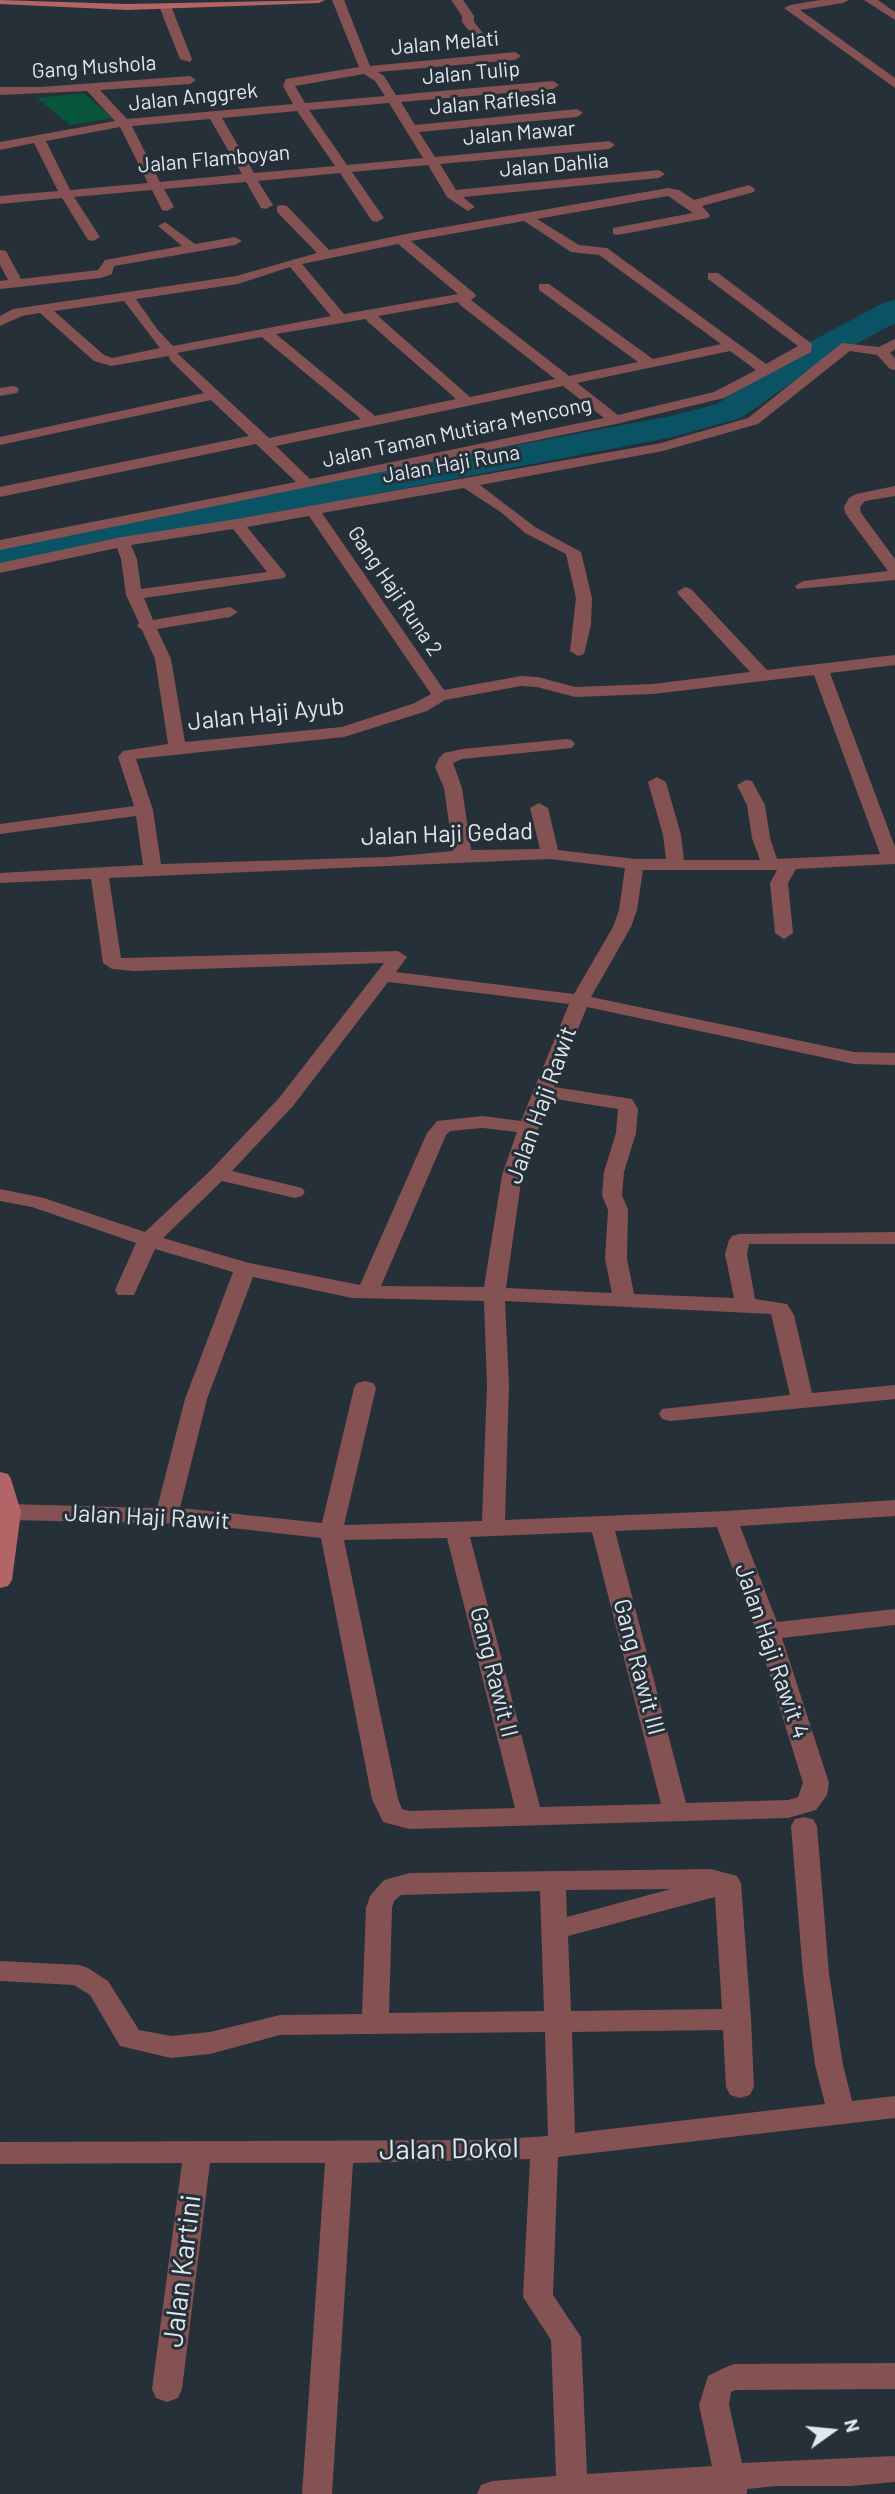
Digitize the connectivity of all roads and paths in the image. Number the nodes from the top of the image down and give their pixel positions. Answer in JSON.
{"nodes":[{"id":1,"x":207,"y":0,"type":"edge"},
{"id":2,"x":319,"y":0,"type":"edge"},
{"id":3,"x":338,"y":0,"type":"edge"},
{"id":4,"x":346,"y":0,"type":"edge"},
{"id":5,"x":457,"y":0,"type":"edge"},
{"id":6,"x":843,"y":0,"type":"edge"},
{"id":7,"x":870,"y":0,"type":"edge"},
{"id":8,"x":0,"y":1,"type":"edge"},
{"id":9,"x":63,"y":1,"type":"edge"},
{"id":10,"x":165,"y":6,"type":"junction"},
{"id":11,"x":895,"y":17,"type":"edge"},
{"id":12,"x":486,"y":44,"type":"dead end"},
{"id":13,"x":515,"y":56,"type":"dead end"},
{"id":14,"x":186,"y":59,"type":"dead end"},
{"id":15,"x":375,"y":73,"type":"junction"},
{"id":16,"x":190,"y":80,"type":"dead end"},
{"id":17,"x":895,"y":84,"type":"edge"},
{"id":18,"x":552,"y":85,"type":"dead end"},
{"id":19,"x":90,"y":87,"type":"junction"},
{"id":20,"x":0,"y":91,"type":"edge"},
{"id":21,"x":392,"y":99,"type":"junction"},
{"id":22,"x":299,"y":106,"type":"junction"},
{"id":23,"x":577,"y":113,"type":"dead end"},
{"id":24,"x":213,"y":114,"type":"junction"},
{"id":25,"x":124,"y":123,"type":"junction"},
{"id":26,"x":411,"y":129,"type":"junction"},
{"id":27,"x":38,"y":138,"type":"junction"},
{"id":28,"x":609,"y":145,"type":"dead end"},
{"id":29,"x":0,"y":146,"type":"edge"},
{"id":30,"x":431,"y":160,"type":"junction"},
{"id":31,"x":343,"y":169,"type":"junction"},
{"id":32,"x":659,"y":174,"type":"dead end"},
{"id":33,"x":248,"y":177,"type":"junction"},
{"id":34,"x":549,"y":184,"type":"junction"},
{"id":35,"x":156,"y":186,"type":"junction"},
{"id":36,"x":748,"y":189,"type":"dead end"},
{"id":37,"x":66,"y":194,"type":"junction"},
{"id":38,"x":452,"y":194,"type":"junction"},
{"id":39,"x":0,"y":200,"type":"edge"},
{"id":40,"x":266,"y":205,"type":"dead end"},
{"id":41,"x":692,"y":205,"type":"junction"},
{"id":42,"x":566,"y":206,"type":"dead end"},
{"id":43,"x":167,"y":207,"type":"dead end"},
{"id":44,"x":468,"y":207,"type":"dead end"},
{"id":45,"x":282,"y":209,"type":"dead end"},
{"id":46,"x":377,"y":218,"type":"dead end"},
{"id":47,"x":531,"y":221,"type":"dead end"},
{"id":48,"x":165,"y":226,"type":"dead end"},
{"id":49,"x":618,"y":231,"type":"dead end"},
{"id":50,"x":401,"y":239,"type":"junction"},
{"id":51,"x":235,"y":241,"type":"dead end"},
{"id":52,"x":193,"y":249,"type":"junction"},
{"id":53,"x":1,"y":254,"type":"edge"},
{"id":54,"x":327,"y":256,"type":"junction"},
{"id":55,"x":293,"y":262,"type":"junction"},
{"id":56,"x":110,"y":263,"type":"junction"},
{"id":57,"x":713,"y":276,"type":"dead end"},
{"id":58,"x":55,"y":280,"type":"junction"},
{"id":59,"x":6,"y":284,"type":"edge"},
{"id":60,"x":544,"y":287,"type":"dead end"},
{"id":61,"x":128,"y":297,"type":"junction"},
{"id":62,"x":465,"y":302,"type":"dead end"},
{"id":63,"x":79,"y":303,"type":"junction"},
{"id":64,"x":43,"y":308,"type":"junction"},
{"id":65,"x":18,"y":312,"type":"junction"},
{"id":66,"x":340,"y":318,"type":"junction"},
{"id":67,"x":373,"y":319,"type":"dead end"},
{"id":68,"x":0,"y":322,"type":"edge"},
{"id":69,"x":269,"y":336,"type":"dead end"},
{"id":70,"x":895,"y":342,"type":"edge"},
{"id":71,"x":734,"y":346,"type":"junction"},
{"id":72,"x":882,"y":352,"type":"junction"},
{"id":73,"x":173,"y":354,"type":"junction"},
{"id":74,"x":648,"y":362,"type":"junction"},
{"id":75,"x":895,"y":366,"type":"edge"},
{"id":76,"x":765,"y":370,"type":"junction"},
{"id":77,"x":565,"y":380,"type":"junction"},
{"id":78,"x":215,"y":396,"type":"junction"},
{"id":79,"x":465,"y":400,"type":"junction"},
{"id":80,"x":615,"y":420,"type":"junction"},
{"id":81,"x":371,"y":421,"type":"junction"},
{"id":82,"x":264,"y":440,"type":"junction"},
{"id":83,"x":0,"y":441,"type":"edge"},
{"id":84,"x":466,"y":482,"type":"junction"},
{"id":85,"x":307,"y":485,"type":"junction"},
{"id":86,"x":895,"y":491,"type":"edge"},
{"id":87,"x":0,"y":492,"type":"edge"},
{"id":88,"x":313,"y":511,"type":"junction"},
{"id":89,"x":237,"y":524,"type":"junction"},
{"id":90,"x":122,"y":542,"type":"junction"},
{"id":91,"x":0,"y":545,"type":"edge"},
{"id":92,"x":0,"y":568,"type":"edge"},
{"id":93,"x":895,"y":572,"type":"edge"},
{"id":94,"x":803,"y":586,"type":"dead end"},
{"id":95,"x":685,"y":592,"type":"dead end"},
{"id":96,"x":134,"y":595,"type":"junction"},
{"id":97,"x":230,"y":612,"type":"dead end"},
{"id":98,"x":145,"y":626,"type":"junction"},
{"id":99,"x":578,"y":651,"type":"dead end"},
{"id":100,"x":895,"y":660,"type":"edge"},
{"id":101,"x":820,"y":668,"type":"junction"},
{"id":102,"x":761,"y":674,"type":"junction"},
{"id":103,"x":440,"y":696,"type":"junction"},
{"id":104,"x":566,"y":744,"type":"dead end"},
{"id":105,"x":177,"y":748,"type":"junction"},
{"id":106,"x":657,"y":782,"type":"dead end"},
{"id":107,"x":746,"y":785,"type":"dead end"},
{"id":108,"x":539,"y":808,"type":"dead end"},
{"id":109,"x":144,"y":810,"type":"junction"},
{"id":110,"x":0,"y":829,"type":"edge"},
{"id":111,"x":551,"y":855,"type":"junction"},
{"id":112,"x":463,"y":856,"type":"junction"},
{"id":113,"x":893,"y":859,"type":"edge"},
{"id":114,"x":635,"y":864,"type":"junction"},
{"id":115,"x":676,"y":864,"type":"junction"},
{"id":116,"x":780,"y":865,"type":"junction"},
{"id":117,"x":153,"y":870,"type":"junction"},
{"id":118,"x":99,"y":873,"type":"junction"},
{"id":119,"x":0,"y":878,"type":"edge"},
{"id":120,"x":784,"y":933,"type":"dead end"},
{"id":121,"x":385,"y":976,"type":"junction"},
{"id":122,"x":580,"y":1000,"type":"junction"},
{"id":123,"x":895,"y":1059,"type":"edge"},
{"id":124,"x":542,"y":1091,"type":"junction"},
{"id":125,"x":531,"y":1128,"type":"junction"},
{"id":126,"x":218,"y":1174,"type":"junction"},
{"id":127,"x":295,"y":1192,"type":"dead end"},
{"id":128,"x":0,"y":1195,"type":"edge"},
{"id":129,"x":895,"y":1238,"type":"edge"},
{"id":130,"x":148,"y":1240,"type":"junction"},
{"id":131,"x":245,"y":1269,"type":"junction"},
{"id":132,"x":126,"y":1290,"type":"dead end"},
{"id":133,"x":368,"y":1292,"type":"junction"},
{"id":134,"x":495,"y":1294,"type":"junction"},
{"id":135,"x":624,"y":1299,"type":"junction"},
{"id":136,"x":746,"y":1305,"type":"junction"},
{"id":137,"x":365,"y":1388,"type":"dead end"},
{"id":138,"x":895,"y":1392,"type":"edge"},
{"id":139,"x":802,"y":1400,"type":"junction"},
{"id":140,"x":670,"y":1414,"type":"dead end"},
{"id":141,"x":0,"y":1479,"type":"edge"},
{"id":142,"x":895,"y":1508,"type":"edge"},
{"id":143,"x":9,"y":1512,"type":"junction"},
{"id":144,"x":167,"y":1515,"type":"junction"},
{"id":145,"x":726,"y":1519,"type":"junction"},
{"id":146,"x":601,"y":1522,"type":"junction"},
{"id":147,"x":493,"y":1528,"type":"junction"},
{"id":148,"x":457,"y":1530,"type":"junction"},
{"id":149,"x":331,"y":1532,"type":"junction"},
{"id":150,"x":0,"y":1580,"type":"edge"},
{"id":151,"x":895,"y":1617,"type":"edge"},
{"id":152,"x":768,"y":1631,"type":"junction"},
{"id":153,"x":677,"y":1813,"type":"junction"},
{"id":154,"x":530,"y":1816,"type":"junction"},
{"id":155,"x":804,"y":1826,"type":"dead end"},
{"id":156,"x":553,"y":1881,"type":"junction"},
{"id":157,"x":728,"y":1883,"type":"junction"},
{"id":158,"x":555,"y":1930,"type":"junction"},
{"id":159,"x":0,"y":1971,"type":"edge"},
{"id":160,"x":738,"y":2019,"type":"junction"},
{"id":161,"x":557,"y":2020,"type":"junction"},
{"id":162,"x":376,"y":2023,"type":"junction"},
{"id":163,"x":740,"y":2087,"type":"dead end"},
{"id":164,"x":895,"y":2107,"type":"edge"},
{"id":165,"x":841,"y":2113,"type":"junction"},
{"id":166,"x":553,"y":2146,"type":"junction"},
{"id":167,"x":340,"y":2151,"type":"junction"},
{"id":168,"x":0,"y":2154,"type":"edge"},
{"id":169,"x":197,"y":2154,"type":"junction"},
{"id":170,"x":895,"y":2376,"type":"edge"},
{"id":171,"x":167,"y":2389,"type":"dead end"},
{"id":172,"x":895,"y":2469,"type":"edge"},
{"id":173,"x":731,"y":2486,"type":"edge"},
{"id":174,"x":572,"y":2488,"type":"junction"},
{"id":175,"x":615,"y":2489,"type":"edge"},
{"id":176,"x":317,"y":2494,"type":"edge"},
{"id":177,"x":492,"y":2494,"type":"edge"}],
"edges":[{"from":1,"to":9,"type":"main road"},
{"from":2,"to":10,"type":"main road"},
{"from":3,"to":15,"type":"street"},
{"from":4,"to":15,"type":"street"},
{"from":5,"to":12,"type":"street"},
{"from":6,"to":17,"type":"street"},
{"from":7,"to":11,"type":"street"},
{"from":8,"to":9,"type":"main road"},
{"from":9,"to":10,"type":"main road"},
{"from":10,"to":14,"type":"street","name":"Gang Mushola"},
{"from":13,"to":15,"type":"street","name":"Jalan Melati"},
{"from":15,"to":21,"type":"street"},
{"from":15,"to":22,"type":"street","name":"Jalan Melati"},
{"from":16,"to":19,"type":"street","name":"Gang Mushola"},
{"from":18,"to":21,"type":"street","name":"Jalan Tulip"},
{"from":19,"to":20,"type":"street","name":"Gang Mushola"},
{"from":19,"to":25,"type":"street"},
{"from":21,"to":22,"type":"street","name":"Jalan Anggrek"},
{"from":21,"to":26,"type":"street"},
{"from":22,"to":24,"type":"street","name":"Jalan Anggrek"},
{"from":22,"to":31,"type":"street"},
{"from":23,"to":26,"type":"street","name":"Jalan Raflesia"},
{"from":24,"to":25,"type":"street","name":"Jalan Anggrek"},
{"from":24,"to":33,"type":"street"},
{"from":25,"to":27,"type":"street","name":"Jalan Anggrek"},
{"from":25,"to":35,"type":"street"},
{"from":26,"to":30,"type":"street"},
{"from":27,"to":29,"type":"street","name":"Jalan Anggrek"},
{"from":27,"to":37,"type":"street"},
{"from":28,"to":30,"type":"street","name":"Jalan Mawar"},
{"from":30,"to":31,"type":"street","name":"Jalan Flamboyan"},
{"from":30,"to":38,"type":"street"},
{"from":31,"to":33,"type":"street","name":"Jalan Flamboyan"},
{"from":31,"to":46,"type":"street"},
{"from":32,"to":34,"type":"street","name":"Jalan Dahlia"},
{"from":33,"to":35,"type":"street","name":"Jalan Flamboyan"},
{"from":33,"to":40,"type":"street"},
{"from":34,"to":38,"type":"street","name":"Jalan Dahlia"},
{"from":34,"to":42,"type":"street"},
{"from":35,"to":37,"type":"street","name":"Jalan Flamboyan"},
{"from":35,"to":43,"type":"street"},
{"from":36,"to":41,"type":"street"},
{"from":37,"to":39,"type":"street","name":"Jalan Flamboyan"},
{"from":37,"to":56,"type":"street"},
{"from":38,"to":44,"type":"street"},
{"from":41,"to":49,"type":"street"},
{"from":41,"to":50,"type":"street"},
{"from":45,"to":54,"type":"street"},
{"from":47,"to":71,"type":"street"},
{"from":48,"to":52,"type":"street"},
{"from":50,"to":54,"type":"street"},
{"from":50,"to":66,"type":"street"},
{"from":51,"to":52,"type":"street"},
{"from":52,"to":56,"type":"street"},
{"from":53,"to":59,"type":"street"},
{"from":54,"to":55,"type":"street"},
{"from":55,"to":61,"type":"street"},
{"from":55,"to":66,"type":"street"},
{"from":56,"to":58,"type":"street"},
{"from":57,"to":76,"type":"street","name":"Jalan Taman Mutiara Mencong"},
{"from":58,"to":59,"type":"street"},
{"from":58,"to":63,"type":"street"},
{"from":59,"to":65,"type":"street"},
{"from":60,"to":74,"type":"street"},
{"from":61,"to":63,"type":"street"},
{"from":61,"to":73,"type":"street","name":"Jalan Taman Mutiara Mencong"},
{"from":62,"to":77,"type":"street","name":"Jalan Taman Mutiara Mencong"},
{"from":63,"to":64,"type":"street"},
{"from":64,"to":65,"type":"street"},
{"from":64,"to":73,"type":"street"},
{"from":65,"to":68,"type":"street"},
{"from":66,"to":73,"type":"street"},
{"from":67,"to":79,"type":"street","name":"Jalan Taman Mutiara Mencong"},
{"from":69,"to":81,"type":"street","name":"Jalan Taman Mutiara Mencong"},
{"from":70,"to":72,"type":"street"},
{"from":71,"to":74,"type":"street","name":"Jalan Taman Mutiara Mencong"},
{"from":71,"to":76,"type":"street"},
{"from":72,"to":75,"type":"street"},
{"from":72,"to":84,"type":"street","name":"Jalan Haji Runa"},
{"from":73,"to":78,"type":"street","name":"Jalan Taman Mutiara Mencong"},
{"from":74,"to":77,"type":"street","name":"Jalan Taman Mutiara Mencong"},
{"from":76,"to":80,"type":"street","name":"Jalan Taman Mutiara Mencong"},
{"from":77,"to":79,"type":"street","name":"Jalan Taman Mutiara Mencong"},
{"from":77,"to":80,"type":"street","name":"Jalan Taman Mutiara Mencong"},
{"from":78,"to":82,"type":"street","name":"Jalan Taman Mutiara Mencong"},
{"from":78,"to":83,"type":"street"},
{"from":79,"to":81,"type":"street","name":"Jalan Taman Mutiara Mencong"},
{"from":80,"to":85,"type":"street","name":"Jalan Taman Mutiara Mencong"},
{"from":81,"to":82,"type":"street","name":"Jalan Taman Mutiara Mencong"},
{"from":82,"to":85,"type":"street","name":"Jalan Taman Mutiara Mencong"},
{"from":82,"to":87,"type":"street","name":"Jalan Taman Mutiara Mencong"},
{"from":84,"to":88,"type":"street","name":"Jalan Haji Runa"},
{"from":84,"to":99,"type":"street"},
{"from":85,"to":91,"type":"street","name":"Jalan Taman Mutiara Mencong"},
{"from":86,"to":93,"type":"street"},
{"from":88,"to":89,"type":"street","name":"Jalan Haji Runa"},
{"from":88,"to":103,"type":"street","name":"Gang Haji Runa 2"},
{"from":89,"to":90,"type":"street","name":"Jalan Haji Runa"},
{"from":89,"to":96,"type":"street"},
{"from":90,"to":92,"type":"street","name":"Jalan Haji Runa"},
{"from":90,"to":96,"type":"street"},
{"from":93,"to":94,"type":"street"},
{"from":95,"to":102,"type":"street"},
{"from":96,"to":98,"type":"street"},
{"from":97,"to":98,"type":"street"},
{"from":98,"to":105,"type":"street"},
{"from":100,"to":101,"type":"street","name":"Jalan Haji Ayub"},
{"from":101,"to":102,"type":"street","name":"Jalan Haji Ayub"},
{"from":101,"to":113,"type":"street"},
{"from":102,"to":103,"type":"street","name":"Jalan Haji Ayub"},
{"from":103,"to":105,"type":"street","name":"Jalan Haji Ayub"},
{"from":104,"to":112,"type":"street"},
{"from":105,"to":109,"type":"street","name":"Jalan Haji Ayub"},
{"from":106,"to":115,"type":"street"},
{"from":107,"to":116,"type":"street"},
{"from":108,"to":111,"type":"street"},
{"from":109,"to":110,"type":"street"},
{"from":109,"to":117,"type":"street","name":"Jalan Haji Ayub"},
{"from":111,"to":112,"type":"street","name":"Jalan Haji Gedad"},
{"from":111,"to":114,"type":"street","name":"Jalan Haji Gedad"},
{"from":112,"to":117,"type":"street","name":"Jalan Haji Gedad"},
{"from":113,"to":116,"type":"street","name":"Jalan Haji Gedad"},
{"from":114,"to":115,"type":"street","name":"Jalan Haji Gedad"},
{"from":114,"to":122,"type":"street","name":"Jalan Haji Rawit"},
{"from":115,"to":116,"type":"street","name":"Jalan Haji Gedad"},
{"from":116,"to":120,"type":"street"},
{"from":117,"to":118,"type":"street","name":"Jalan Haji Gedad"},
{"from":118,"to":119,"type":"street","name":"Jalan Haji Gedad"},
{"from":118,"to":121,"type":"street"},
{"from":121,"to":122,"type":"street"},
{"from":121,"to":126,"type":"street"},
{"from":122,"to":123,"type":"street"},
{"from":122,"to":124,"type":"street","name":"Jalan Haji Rawit"},
{"from":124,"to":125,"type":"street","name":"Jalan Haji Rawit"},
{"from":124,"to":135,"type":"street"},
{"from":125,"to":133,"type":"street"},
{"from":125,"to":134,"type":"street","name":"Jalan Haji Rawit"},
{"from":126,"to":127,"type":"street"},
{"from":126,"to":130,"type":"street"},
{"from":128,"to":130,"type":"street"},
{"from":129,"to":136,"type":"street"},
{"from":130,"to":131,"type":"street"},
{"from":130,"to":132,"type":"street"},
{"from":131,"to":133,"type":"street"},
{"from":131,"to":144,"type":"street"},
{"from":133,"to":134,"type":"street"},
{"from":134,"to":135,"type":"street"},
{"from":134,"to":147,"type":"street","name":"Jalan Haji Rawit"},
{"from":135,"to":136,"type":"street"},
{"from":136,"to":139,"type":"street"},
{"from":137,"to":149,"type":"street"},
{"from":138,"to":139,"type":"street"},
{"from":139,"to":140,"type":"street"},
{"from":141,"to":143,"type":"main road"},
{"from":142,"to":145,"type":"street","name":"Jalan Haji Rawit"},
{"from":143,"to":144,"type":"street","name":"Jalan Haji Rawit"},
{"from":143,"to":150,"type":"main road"},
{"from":144,"to":149,"type":"street","name":"Jalan Haji Rawit"},
{"from":145,"to":146,"type":"street","name":"Jalan Haji Rawit"},
{"from":145,"to":152,"type":"street","name":"Jalan Haji Rawit 4"},
{"from":146,"to":147,"type":"street","name":"Jalan Haji Rawit"},
{"from":146,"to":153,"type":"street","name":"Gang Rawit III"},
{"from":147,"to":148,"type":"street","name":"Jalan Haji Rawit"},
{"from":148,"to":149,"type":"street","name":"Jalan Haji Rawit"},
{"from":148,"to":154,"type":"street","name":"Gang Rawit II"},
{"from":149,"to":154,"type":"street"},
{"from":151,"to":152,"type":"street"},
{"from":152,"to":153,"type":"street","name":"Jalan Haji Rawit 4"},
{"from":153,"to":154,"type":"street"},
{"from":155,"to":165,"type":"street"},
{"from":156,"to":157,"type":"street"},
{"from":156,"to":158,"type":"street"},
{"from":156,"to":162,"type":"street"},
{"from":157,"to":158,"type":"street"},
{"from":157,"to":160,"type":"street"},
{"from":158,"to":161,"type":"street"},
{"from":159,"to":162,"type":"street"},
{"from":160,"to":161,"type":"street"},
{"from":160,"to":163,"type":"street"},
{"from":161,"to":162,"type":"street"},
{"from":161,"to":166,"type":"street"},
{"from":164,"to":165,"type":"street","name":"Jalan Dokol"},
{"from":165,"to":166,"type":"street","name":"Jalan Dokol"},
{"from":166,"to":167,"type":"street","name":"Jalan Dokol"},
{"from":166,"to":174,"type":"street"},
{"from":167,"to":169,"type":"street","name":"Jalan Dokol"},
{"from":167,"to":176,"type":"street"},
{"from":168,"to":169,"type":"street","name":"Jalan Dokol"},
{"from":169,"to":171,"type":"street","name":"Jalan Kartini"},
{"from":170,"to":173,"type":"street"},
{"from":172,"to":173,"type":"street"},
{"from":173,"to":175,"type":"street"},
{"from":174,"to":175,"type":"street"},
{"from":174,"to":177,"type":"street"}]}
